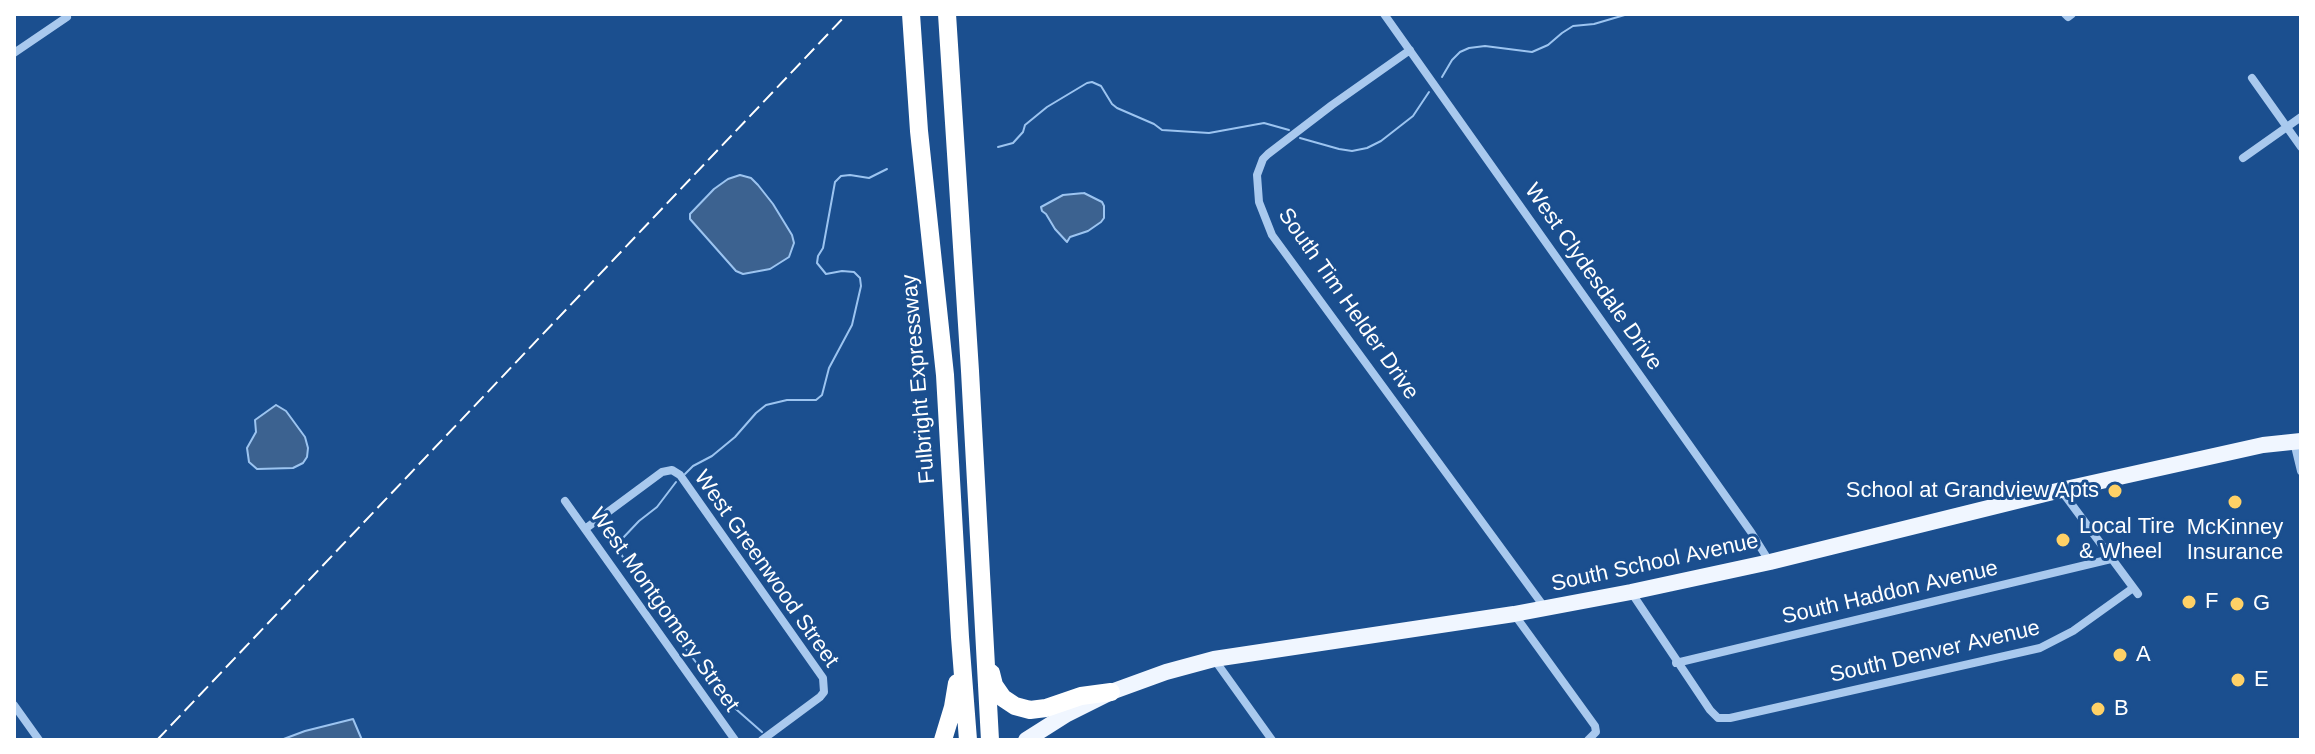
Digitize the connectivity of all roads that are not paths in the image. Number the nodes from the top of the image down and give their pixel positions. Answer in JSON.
{"nodes":[{"id":1,"x":911,"y":14,"type":"edge"},
{"id":2,"x":947,"y":14,"type":"edge"},
{"id":3,"x":1384,"y":14,"type":"edge"},
{"id":4,"x":67,"y":17,"type":"dead end"},
{"id":5,"x":1410,"y":50,"type":"junction"},
{"id":6,"x":14,"y":53,"type":"edge"},
{"id":7,"x":2252,"y":78,"type":"dead end"},
{"id":8,"x":2301,"y":117,"type":"edge"},
{"id":9,"x":2287,"y":128,"type":"junction"},
{"id":10,"x":2301,"y":147,"type":"edge"},
{"id":11,"x":2243,"y":158,"type":"dead end"},
{"id":12,"x":2297,"y":441,"type":"edge"},
{"id":13,"x":2301,"y":471,"type":"edge"},
{"id":14,"x":2061,"y":490,"type":"junction"},
{"id":15,"x":565,"y":501,"type":"dead end"},
{"id":16,"x":585,"y":529,"type":"junction"},
{"id":17,"x":2111,"y":559,"type":"junction"},
{"id":18,"x":1770,"y":562,"type":"junction"},
{"id":19,"x":981,"y":568,"type":"junction"},
{"id":20,"x":1631,"y":592,"type":"junction"},
{"id":21,"x":1545,"y":608,"type":"junction"},
{"id":22,"x":1514,"y":614,"type":"junction"},
{"id":23,"x":960,"y":637,"type":"junction"},
{"id":24,"x":1214,"y":659,"type":"junction"},
{"id":25,"x":1676,"y":663,"type":"junction"},
{"id":26,"x":1111,"y":692,"type":"junction"},
{"id":27,"x":14,"y":705,"type":"edge"},
{"id":28,"x":39,"y":740,"type":"edge"},
{"id":29,"x":735,"y":740,"type":"edge"},
{"id":30,"x":762,"y":740,"type":"edge"},
{"id":31,"x":943,"y":740,"type":"edge"},
{"id":32,"x":968,"y":740,"type":"edge"},
{"id":33,"x":990,"y":740,"type":"edge"},
{"id":34,"x":1026,"y":740,"type":"edge"},
{"id":35,"x":1272,"y":740,"type":"edge"},
{"id":36,"x":1588,"y":740,"type":"edge"}],
"edges":[{"from":1,"to":23,"type":"highway","name":"Fulbright Expressway"},
{"from":2,"to":19,"type":"highway"},
{"from":3,"to":5,"type":"street","name":"West Clydesdale Drive"},
{"from":4,"to":6,"type":"street"},
{"from":5,"to":18,"type":"street","name":"West Clydesdale Drive"},
{"from":5,"to":21,"type":"street","name":"South Tim Helder Drive"},
{"from":7,"to":9,"type":"street"},
{"from":8,"to":9,"type":"street"},
{"from":9,"to":10,"type":"street"},
{"from":9,"to":11,"type":"street"},
{"from":12,"to":13,"type":"street"},
{"from":12,"to":14,"type":"main road","name":"South School Avenue"},
{"from":14,"to":17,"type":"street"},
{"from":14,"to":18,"type":"main road","name":"South School Avenue"},
{"from":15,"to":16,"type":"street","name":"West Montgomery Street"},
{"from":16,"to":29,"type":"street","name":"West Montgomery Street"},
{"from":16,"to":30,"type":"street","name":"West Greenwood Street"},
{"from":17,"to":25,"type":"street","name":"South Haddon Avenue"},
{"from":17,"to":25,"type":"street","name":"South Denver Avenue"},
{"from":18,"to":20,"type":"main road","name":"South School Avenue"},
{"from":19,"to":26,"type":"highway"},
{"from":19,"to":33,"type":"highway"},
{"from":20,"to":21,"type":"main road","name":"South School Avenue"},
{"from":20,"to":25,"type":"street"},
{"from":21,"to":22,"type":"main road","name":"South School Avenue"},
{"from":22,"to":24,"type":"main road","name":"South School Avenue"},
{"from":22,"to":36,"type":"street"},
{"from":23,"to":31,"type":"highway"},
{"from":23,"to":32,"type":"highway","name":"Fulbright Expressway"},
{"from":24,"to":26,"type":"main road","name":"South School Avenue"},
{"from":24,"to":35,"type":"street"},
{"from":26,"to":34,"type":"main road","name":"South School Avenue"},
{"from":27,"to":28,"type":"street"}]}
